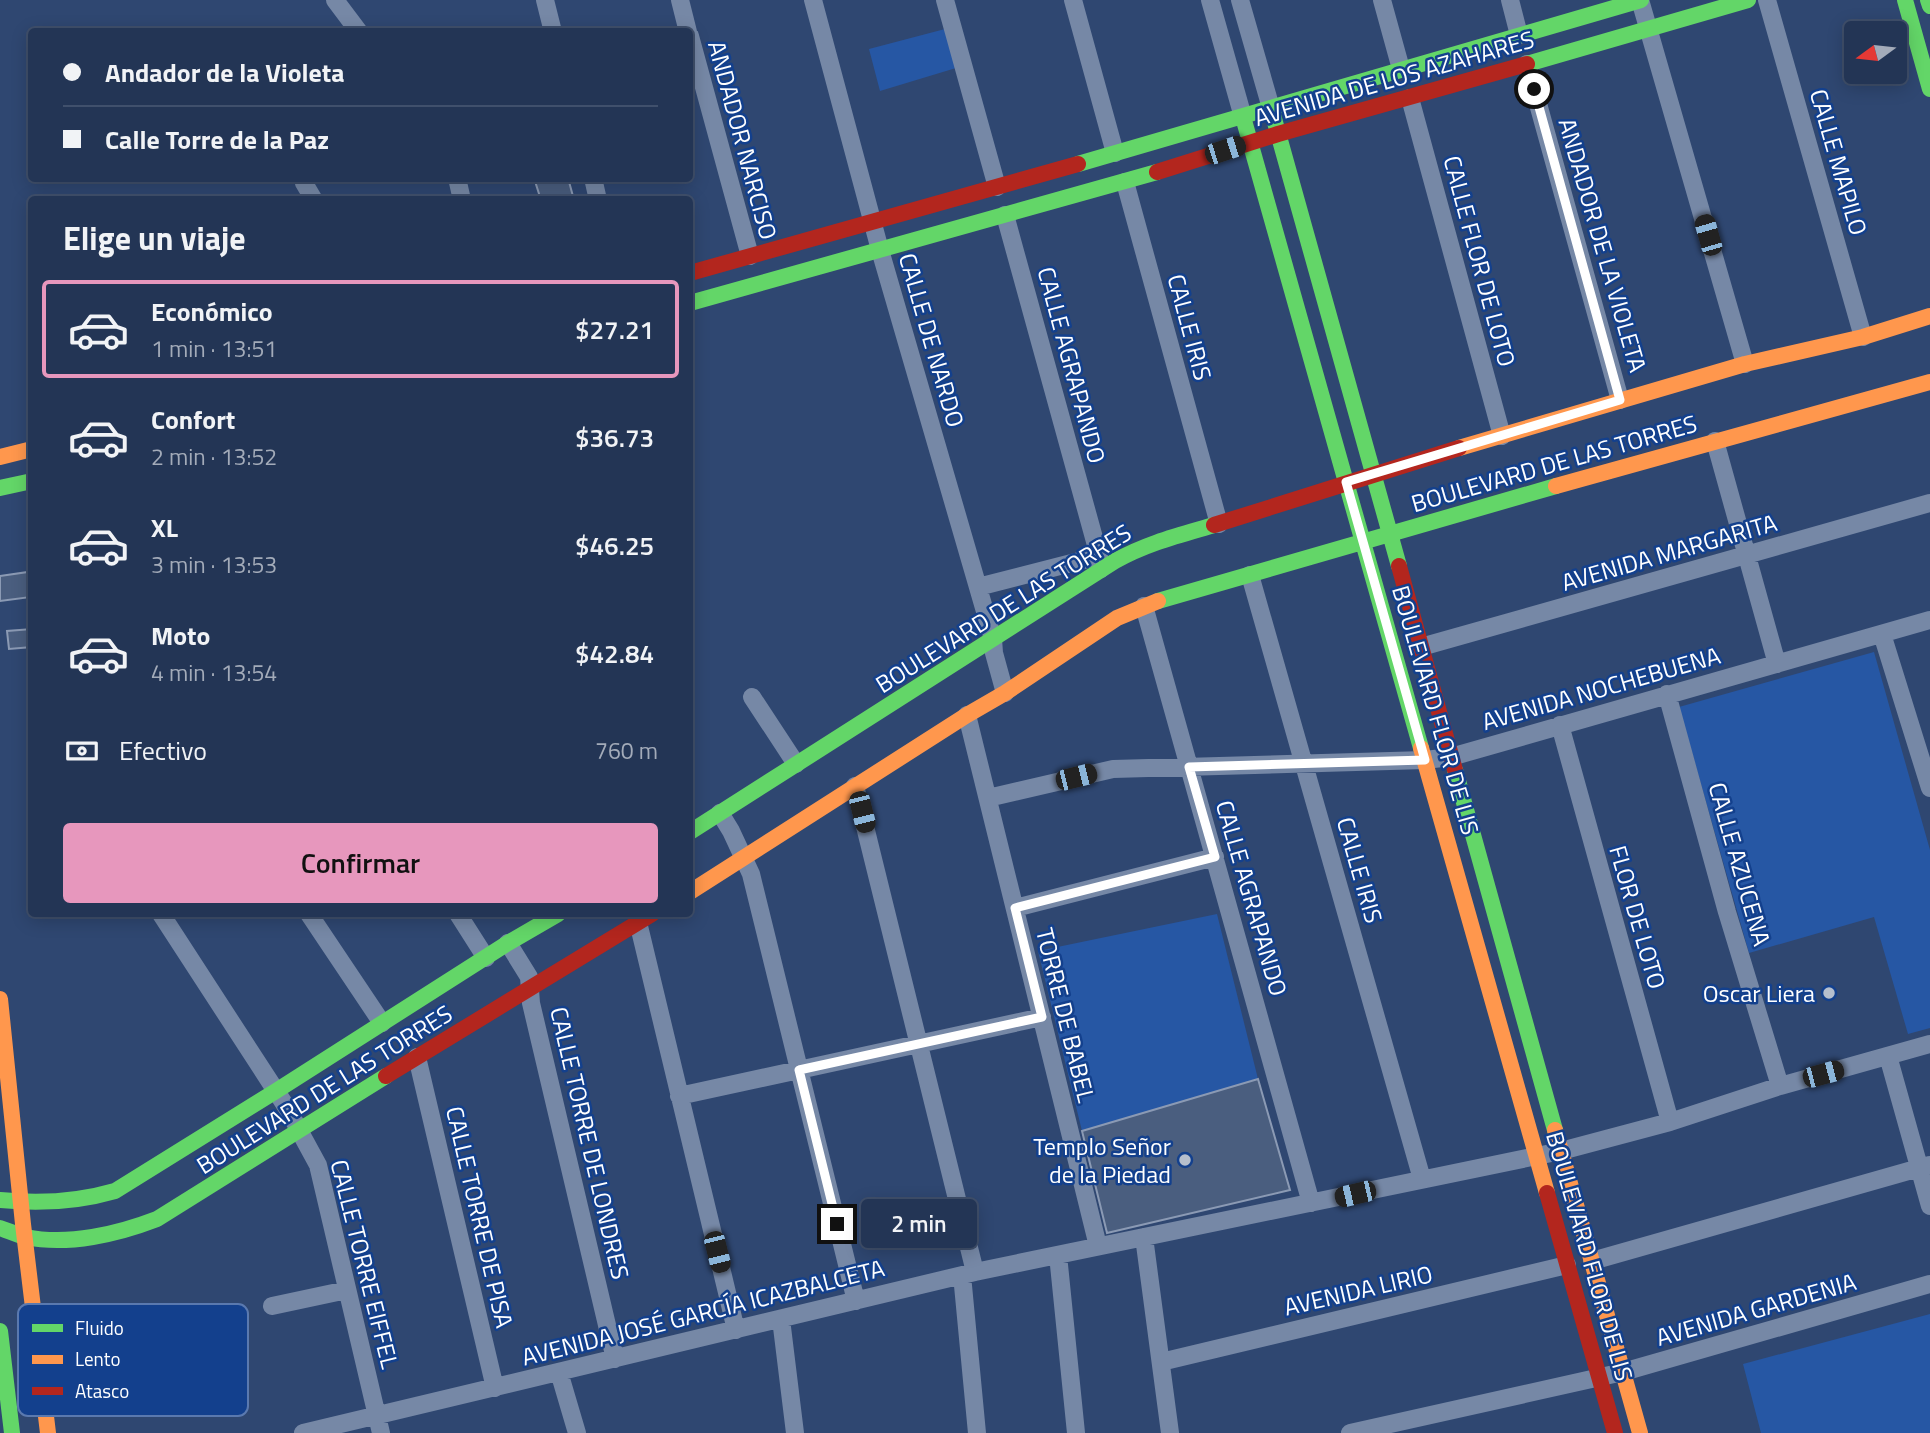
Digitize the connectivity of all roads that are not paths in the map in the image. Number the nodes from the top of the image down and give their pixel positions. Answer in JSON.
{"nodes":[{"id":1,"x":335,"y":0,"type":"edge"},
{"id":2,"x":545,"y":0,"type":"edge"},
{"id":3,"x":680,"y":0,"type":"edge"},
{"id":4,"x":813,"y":0,"type":"edge"},
{"id":5,"x":945,"y":0,"type":"edge"},
{"id":6,"x":1073,"y":0,"type":"edge"},
{"id":7,"x":1210,"y":0,"type":"edge"},
{"id":8,"x":1240,"y":0,"type":"edge"},
{"id":9,"x":1382,"y":0,"type":"edge"},
{"id":10,"x":1510,"y":0,"type":"edge"},
{"id":11,"x":1640,"y":0,"type":"edge"},
{"id":12,"x":1748,"y":0,"type":"edge"},
{"id":13,"x":1767,"y":0,"type":"edge"},
{"id":14,"x":1905,"y":0,"type":"edge"},
{"id":15,"x":1928,"y":0,"type":"edge"},
{"id":16,"x":1930,"y":6,"type":"edge"},
{"id":17,"x":356,"y":28,"type":"edge"},
{"id":18,"x":552,"y":28,"type":"edge"},
{"id":19,"x":687,"y":28,"type":"edge"},
{"id":20,"x":1648,"y":29,"type":"junction"},
{"id":21,"x":1519,"y":34,"type":"junction"},
{"id":22,"x":693,"y":49,"type":"edge"},
{"id":23,"x":1527,"y":64,"type":"junction"},
{"id":24,"x":1401,"y":69,"type":"junction"},
{"id":25,"x":1930,"y":89,"type":"edge"},
{"id":26,"x":1410,"y":98,"type":"junction"},
{"id":27,"x":1271,"y":108,"type":"junction"},
{"id":28,"x":1243,"y":117,"type":"junction"},
{"id":29,"x":1278,"y":134,"type":"junction"},
{"id":30,"x":1250,"y":142,"type":"junction"},
{"id":31,"x":1115,"y":153,"type":"junction"},
{"id":32,"x":1125,"y":182,"type":"junction"},
{"id":33,"x":997,"y":187,"type":"junction"},
{"id":34,"x":1004,"y":215,"type":"junction"},
{"id":35,"x":873,"y":221,"type":"junction"},
{"id":36,"x":880,"y":250,"type":"junction"},
{"id":37,"x":750,"y":256,"type":"junction"},
{"id":38,"x":693,"y":272,"type":"edge"},
{"id":39,"x":693,"y":302,"type":"edge"},
{"id":40,"x":1930,"y":316,"type":"edge"},
{"id":41,"x":1863,"y":337,"type":"junction"},
{"id":42,"x":1745,"y":364,"type":"junction"},
{"id":43,"x":1930,"y":382,"type":"edge"},
{"id":44,"x":1620,"y":400,"type":"junction"},
{"id":45,"x":1502,"y":436,"type":"junction"},
{"id":46,"x":1715,"y":441,"type":"junction"},
{"id":47,"x":28,"y":450,"type":"edge"},
{"id":48,"x":0,"y":457,"type":"edge"},
{"id":49,"x":1373,"y":474,"type":"junction"},
{"id":50,"x":28,"y":482,"type":"edge"},
{"id":51,"x":1346,"y":482,"type":"junction"},
{"id":52,"x":0,"y":488,"type":"edge"},
{"id":53,"x":1930,"y":503,"type":"edge"},
{"id":54,"x":1219,"y":524,"type":"junction"},
{"id":55,"x":1389,"y":534,"type":"junction"},
{"id":56,"x":1363,"y":540,"type":"junction"},
{"id":57,"x":1747,"y":555,"type":"junction"},
{"id":58,"x":1100,"y":563,"type":"junction"},
{"id":59,"x":1250,"y":575,"type":"junction"},
{"id":60,"x":978,"y":587,"type":"junction"},
{"id":61,"x":1144,"y":606,"type":"junction"},
{"id":62,"x":1930,"y":620,"type":"edge"},
{"id":63,"x":1882,"y":634,"type":"junction"},
{"id":64,"x":993,"y":639,"type":"junction"},
{"id":65,"x":1421,"y":647,"type":"junction"},
{"id":66,"x":1777,"y":664,"type":"junction"},
{"id":67,"x":1005,"y":693,"type":"junction"},
{"id":68,"x":1667,"y":695,"type":"junction"},
{"id":69,"x":752,"y":697,"type":"dead end"},
{"id":70,"x":967,"y":715,"type":"junction"},
{"id":71,"x":1560,"y":725,"type":"junction"},
{"id":72,"x":1451,"y":757,"type":"junction"},
{"id":73,"x":1425,"y":760,"type":"junction"},
{"id":74,"x":796,"y":764,"type":"junction"},
{"id":75,"x":1304,"y":765,"type":"junction"},
{"id":76,"x":1189,"y":767,"type":"junction"},
{"id":77,"x":855,"y":786,"type":"junction"},
{"id":78,"x":1930,"y":788,"type":"edge"},
{"id":79,"x":988,"y":799,"type":"junction"},
{"id":80,"x":720,"y":813,"type":"junction"},
{"id":81,"x":693,"y":826,"type":"edge"},
{"id":82,"x":743,"y":857,"type":"junction"},
{"id":83,"x":1215,"y":857,"type":"junction"},
{"id":84,"x":693,"y":890,"type":"edge"},
{"id":85,"x":1015,"y":908,"type":"junction"},
{"id":86,"x":163,"y":917,"type":"edge"},
{"id":87,"x":311,"y":917,"type":"edge"},
{"id":88,"x":460,"y":917,"type":"edge"},
{"id":89,"x":553,"y":917,"type":"edge"},
{"id":90,"x":645,"y":918,"type":"edge"},
{"id":91,"x":508,"y":943,"type":"junction"},
{"id":92,"x":486,"y":958,"type":"junction"},
{"id":93,"x":531,"y":988,"type":"junction"},
{"id":94,"x":0,"y":999,"type":"edge"},
{"id":95,"x":1042,"y":1017,"type":"junction"},
{"id":96,"x":382,"y":1023,"type":"junction"},
{"id":97,"x":919,"y":1044,"type":"junction"},
{"id":98,"x":1930,"y":1044,"type":"edge"},
{"id":99,"x":1888,"y":1056,"type":"junction"},
{"id":100,"x":417,"y":1057,"type":"junction"},
{"id":101,"x":799,"y":1070,"type":"junction"},
{"id":102,"x":1780,"y":1086,"type":"junction"},
{"id":103,"x":276,"y":1091,"type":"junction"},
{"id":104,"x":679,"y":1096,"type":"junction"},
{"id":105,"x":1670,"y":1122,"type":"junction"},
{"id":106,"x":301,"y":1130,"type":"junction"},
{"id":107,"x":1561,"y":1151,"type":"junction"},
{"id":108,"x":1536,"y":1156,"type":"junction"},
{"id":109,"x":1925,"y":1166,"type":"edge"},
{"id":110,"x":1422,"y":1179,"type":"junction"},
{"id":111,"x":0,"y":1200,"type":"edge"},
{"id":112,"x":23,"y":1203,"type":"junction"},
{"id":113,"x":1311,"y":1203,"type":"junction"},
{"id":114,"x":1930,"y":1206,"type":"edge"},
{"id":115,"x":0,"y":1228,"type":"edge"},
{"id":116,"x":25,"y":1237,"type":"junction"},
{"id":117,"x":1144,"y":1237,"type":"junction"},
{"id":118,"x":1098,"y":1246,"type":"junction"},
{"id":119,"x":1058,"y":1255,"type":"junction"},
{"id":120,"x":1592,"y":1261,"type":"junction"},
{"id":121,"x":1567,"y":1265,"type":"junction"},
{"id":122,"x":969,"y":1274,"type":"junction"},
{"id":123,"x":1930,"y":1284,"type":"edge"},
{"id":124,"x":347,"y":1290,"type":"junction"},
{"id":125,"x":856,"y":1301,"type":"junction"},
{"id":126,"x":33,"y":1304,"type":"edge"},
{"id":127,"x":272,"y":1306,"type":"dead end"},
{"id":128,"x":781,"y":1319,"type":"junction"},
{"id":129,"x":736,"y":1330,"type":"junction"},
{"id":130,"x":0,"y":1331,"type":"edge"},
{"id":131,"x":615,"y":1359,"type":"junction"},
{"id":132,"x":1161,"y":1362,"type":"junction"},
{"id":133,"x":559,"y":1372,"type":"junction"},
{"id":134,"x":1623,"y":1372,"type":"junction"},
{"id":135,"x":1599,"y":1377,"type":"junction"},
{"id":136,"x":495,"y":1388,"type":"junction"},
{"id":137,"x":379,"y":1425,"type":"edge"},
{"id":138,"x":12,"y":1433,"type":"edge"},
{"id":139,"x":303,"y":1433,"type":"edge"},
{"id":140,"x":577,"y":1433,"type":"edge"},
{"id":141,"x":795,"y":1433,"type":"edge"},
{"id":142,"x":977,"y":1433,"type":"edge"},
{"id":143,"x":1076,"y":1433,"type":"edge"},
{"id":144,"x":1170,"y":1433,"type":"edge"},
{"id":145,"x":1350,"y":1433,"type":"edge"},
{"id":146,"x":1615,"y":1433,"type":"edge"},
{"id":147,"x":1640,"y":1433,"type":"edge"}],
"edges":[{"from":1,"to":17,"type":"street"},
{"from":2,"to":18,"type":"street"},
{"from":3,"to":19,"type":"street","name":"ANDADOR NARCISO"},
{"from":4,"to":35,"type":"street","name":"CALLE DE NARDO"},
{"from":5,"to":33,"type":"street"},
{"from":6,"to":31,"type":"street"},
{"from":7,"to":28,"type":"street","name":"BOULEVARD FLOR DE LIS"},
{"from":8,"to":27,"type":"street","name":"BOULEVARD FLOR DE LIS"},
{"from":9,"to":24,"type":"street"},
{"from":10,"to":21,"type":"street"},
{"from":11,"to":20,"type":"street"},
{"from":11,"to":21,"type":"street","name":"AVENIDA DE LOS AZAHARES"},
{"from":12,"to":20,"type":"street","name":"AVENIDA DE LOS AZAHARES"},
{"from":13,"to":41,"type":"street","name":"CALLE MAPILO"},
{"from":14,"to":25,"type":"street"},
{"from":15,"to":16,"type":"street"},
{"from":20,"to":23,"type":"street","name":"AVENIDA DE LOS AZAHARES"},
{"from":20,"to":42,"type":"street"},
{"from":21,"to":24,"type":"street","name":"AVENIDA DE LOS AZAHARES"},
{"from":22,"to":37,"type":"street","name":"ANDADOR NARCISO"},
{"from":23,"to":26,"type":"street","name":"AVENIDA DE LOS AZAHARES"},
{"from":23,"to":44,"type":"street","name":"ANDADOR DE LA VIOLETA"},
{"from":24,"to":27,"type":"street","name":"AVENIDA DE LOS AZAHARES"},
{"from":26,"to":29,"type":"street","name":"AVENIDA DE LOS AZAHARES"},
{"from":26,"to":45,"type":"street","name":"CALLE FLOR DE LOTO"},
{"from":27,"to":28,"type":"street","name":"AVENIDA DE LOS AZAHARES"},
{"from":27,"to":29,"type":"street","name":"BOULEVARD FLOR DE LIS"},
{"from":28,"to":30,"type":"street","name":"BOULEVARD FLOR DE LIS"},
{"from":28,"to":31,"type":"street","name":"AVENIDA DE LOS AZAHARES"},
{"from":29,"to":30,"type":"street","name":"AVENIDA DE LOS AZAHARES"},
{"from":29,"to":49,"type":"street","name":"BOULEVARD FLOR DE LIS"},
{"from":30,"to":32,"type":"street","name":"AVENIDA DE LOS AZAHARES"},
{"from":30,"to":51,"type":"street","name":"BOULEVARD FLOR DE LIS"},
{"from":31,"to":33,"type":"street","name":"AVENIDA DE LOS AZAHARES"},
{"from":32,"to":34,"type":"street","name":"AVENIDA DE LOS AZAHARES"},
{"from":32,"to":54,"type":"street","name":"CALLE IRIS"},
{"from":33,"to":35,"type":"street","name":"AVENIDA DE LOS AZAHARES"},
{"from":34,"to":36,"type":"street","name":"AVENIDA DE LOS AZAHARES"},
{"from":34,"to":58,"type":"street","name":"CALLE AGRAPANDO"},
{"from":35,"to":36,"type":"street","name":"CALLE DE NARDO"},
{"from":35,"to":37,"type":"street","name":"AVENIDA DE LOS AZAHARES"},
{"from":36,"to":39,"type":"street","name":"AVENIDA DE LOS AZAHARES"},
{"from":36,"to":60,"type":"street","name":"CALLE DE NARDO"},
{"from":37,"to":38,"type":"street","name":"AVENIDA DE LOS AZAHARES"},
{"from":40,"to":41,"type":"street","name":"BOULEVARD DE LAS TORRES"},
{"from":41,"to":42,"type":"street","name":"BOULEVARD DE LAS TORRES"},
{"from":42,"to":44,"type":"street","name":"BOULEVARD DE LAS TORRES"},
{"from":43,"to":46,"type":"street","name":"BOULEVARD DE LAS TORRES"},
{"from":44,"to":45,"type":"street","name":"BOULEVARD DE LAS TORRES"},
{"from":45,"to":49,"type":"street","name":"BOULEVARD DE LAS TORRES"},
{"from":46,"to":55,"type":"street","name":"BOULEVARD DE LAS TORRES"},
{"from":46,"to":57,"type":"street"},
{"from":47,"to":48,"type":"street"},
{"from":49,"to":51,"type":"street","name":"BOULEVARD DE LAS TORRES"},
{"from":49,"to":55,"type":"street","name":"BOULEVARD FLOR DE LIS"},
{"from":50,"to":52,"type":"street"},
{"from":51,"to":54,"type":"street","name":"BOULEVARD DE LAS TORRES"},
{"from":51,"to":56,"type":"street","name":"BOULEVARD FLOR DE LIS"},
{"from":53,"to":57,"type":"street","name":"AVENIDA MARGARITA"},
{"from":54,"to":58,"type":"street","name":"BOULEVARD DE LAS TORRES"},
{"from":55,"to":56,"type":"street","name":"BOULEVARD DE LAS TORRES"},
{"from":55,"to":65,"type":"street","name":"BOULEVARD FLOR DE LIS"},
{"from":56,"to":59,"type":"street","name":"BOULEVARD DE LAS TORRES"},
{"from":56,"to":73,"type":"street","name":"BOULEVARD FLOR DE LIS"},
{"from":57,"to":65,"type":"street","name":"AVENIDA MARGARITA"},
{"from":57,"to":66,"type":"street"},
{"from":58,"to":60,"type":"street"},
{"from":58,"to":64,"type":"street","name":"BOULEVARD DE LAS TORRES"},
{"from":59,"to":61,"type":"street","name":"BOULEVARD DE LAS TORRES"},
{"from":59,"to":75,"type":"street","name":"CALLE IRIS"},
{"from":60,"to":64,"type":"street","name":"CALLE DE NARDO"},
{"from":61,"to":67,"type":"street","name":"BOULEVARD DE LAS TORRES"},
{"from":61,"to":76,"type":"street","name":"CALLE AGRAPANDO"},
{"from":62,"to":63,"type":"street","name":"AVENIDA NOCHEBUENA"},
{"from":63,"to":66,"type":"street","name":"AVENIDA NOCHEBUENA"},
{"from":63,"to":78,"type":"street"},
{"from":64,"to":67,"type":"street","name":"CALLE DE NARDO"},
{"from":64,"to":74,"type":"street","name":"BOULEVARD DE LAS TORRES"},
{"from":65,"to":72,"type":"street","name":"BOULEVARD FLOR DE LIS"},
{"from":66,"to":68,"type":"street","name":"AVENIDA NOCHEBUENA"},
{"from":67,"to":70,"type":"street","name":"BOULEVARD DE LAS TORRES"},
{"from":68,"to":71,"type":"street","name":"AVENIDA NOCHEBUENA"},
{"from":68,"to":102,"type":"street","name":"CALLE AZUCENA"},
{"from":69,"to":74,"type":"street"},
{"from":70,"to":77,"type":"street","name":"BOULEVARD DE LAS TORRES"},
{"from":70,"to":79,"type":"street","name":"TORRE DE BABEL"},
{"from":71,"to":72,"type":"street","name":"AVENIDA NOCHEBUENA"},
{"from":71,"to":105,"type":"street","name":"FLOR DE LOTO"},
{"from":72,"to":73,"type":"street","name":"AVENIDA NOCHEBUENA"},
{"from":72,"to":107,"type":"street","name":"BOULEVARD FLOR DE LIS"},
{"from":73,"to":75,"type":"street","name":"AVENIDA NOCHEBUENA"},
{"from":73,"to":108,"type":"street","name":"BOULEVARD FLOR DE LIS"},
{"from":74,"to":80,"type":"street","name":"BOULEVARD DE LAS TORRES"},
{"from":75,"to":76,"type":"street","name":"AVENIDA NOCHEBUENA"},
{"from":75,"to":110,"type":"street","name":"CALLE IRIS"},
{"from":76,"to":79,"type":"street","name":"AVENIDA NOCHEBUENA"},
{"from":76,"to":83,"type":"street","name":"CALLE AGRAPANDO"},
{"from":77,"to":82,"type":"street","name":"BOULEVARD DE LAS TORRES"},
{"from":77,"to":97,"type":"street"},
{"from":79,"to":85,"type":"street","name":"TORRE DE BABEL"},
{"from":80,"to":81,"type":"street","name":"BOULEVARD DE LAS TORRES"},
{"from":80,"to":82,"type":"street"},
{"from":82,"to":84,"type":"street","name":"BOULEVARD DE LAS TORRES"},
{"from":82,"to":101,"type":"street"},
{"from":83,"to":85,"type":"street"},
{"from":83,"to":113,"type":"street","name":"CALLE AGRAPANDO"},
{"from":85,"to":95,"type":"street","name":"TORRE DE BABEL"},
{"from":86,"to":103,"type":"street","name":"CALLE TORRE EIFFEL"},
{"from":87,"to":96,"type":"street"},
{"from":88,"to":92,"type":"street"},
{"from":89,"to":91,"type":"street","name":"BOULEVARD DE LAS TORRES"},
{"from":90,"to":93,"type":"street","name":"BOULEVARD DE LAS TORRES"},
{"from":90,"to":104,"type":"street"},
{"from":91,"to":92,"type":"street","name":"BOULEVARD DE LAS TORRES"},
{"from":91,"to":93,"type":"street","name":"CALLE TORRE DE LONDRES"},
{"from":92,"to":96,"type":"street","name":"BOULEVARD DE LAS TORRES"},
{"from":93,"to":100,"type":"street","name":"BOULEVARD DE LAS TORRES"},
{"from":93,"to":131,"type":"street","name":"CALLE TORRE DE LONDRES"},
{"from":94,"to":112,"type":"street"},
{"from":95,"to":97,"type":"street"},
{"from":95,"to":118,"type":"street","name":"TORRE DE BABEL"},
{"from":96,"to":103,"type":"street","name":"BOULEVARD DE LAS TORRES"},
{"from":97,"to":101,"type":"street"},
{"from":97,"to":122,"type":"street"},
{"from":98,"to":99,"type":"street","name":"AVENIDA JOSÉ GARCÍA ICAZBALCETA"},
{"from":99,"to":102,"type":"street","name":"AVENIDA JOSÉ GARCÍA ICAZBALCETA"},
{"from":99,"to":109,"type":"street"},
{"from":100,"to":106,"type":"street","name":"BOULEVARD DE LAS TORRES"},
{"from":100,"to":136,"type":"street","name":"CALLE TORRE DE PISA"},
{"from":101,"to":104,"type":"street"},
{"from":101,"to":125,"type":"street"},
{"from":102,"to":105,"type":"street","name":"AVENIDA JOSÉ GARCÍA ICAZBALCETA"},
{"from":103,"to":106,"type":"street","name":"CALLE TORRE EIFFEL"},
{"from":103,"to":112,"type":"street","name":"BOULEVARD DE LAS TORRES"},
{"from":104,"to":129,"type":"street"},
{"from":105,"to":107,"type":"street","name":"AVENIDA JOSÉ GARCÍA ICAZBALCETA"},
{"from":106,"to":116,"type":"street","name":"BOULEVARD DE LAS TORRES"},
{"from":106,"to":124,"type":"street","name":"CALLE TORRE EIFFEL"},
{"from":107,"to":108,"type":"street","name":"AVENIDA JOSÉ GARCÍA ICAZBALCETA"},
{"from":107,"to":120,"type":"street","name":"BOULEVARD FLOR DE LIS"},
{"from":108,"to":110,"type":"street","name":"AVENIDA JOSÉ GARCÍA ICAZBALCETA"},
{"from":108,"to":121,"type":"street","name":"BOULEVARD FLOR DE LIS"},
{"from":109,"to":114,"type":"street"},
{"from":109,"to":120,"type":"street"},
{"from":110,"to":113,"type":"street","name":"AVENIDA JOSÉ GARCÍA ICAZBALCETA"},
{"from":111,"to":112,"type":"street","name":"BOULEVARD DE LAS TORRES"},
{"from":112,"to":116,"type":"street"},
{"from":113,"to":117,"type":"street","name":"AVENIDA JOSÉ GARCÍA ICAZBALCETA"},
{"from":115,"to":116,"type":"street","name":"BOULEVARD DE LAS TORRES"},
{"from":116,"to":126,"type":"street"},
{"from":117,"to":118,"type":"street","name":"AVENIDA JOSÉ GARCÍA ICAZBALCETA"},
{"from":117,"to":132,"type":"street"},
{"from":118,"to":119,"type":"street","name":"AVENIDA JOSÉ GARCÍA ICAZBALCETA"},
{"from":119,"to":122,"type":"street","name":"AVENIDA JOSÉ GARCÍA ICAZBALCETA"},
{"from":119,"to":143,"type":"street"},
{"from":120,"to":134,"type":"street","name":"BOULEVARD FLOR DE LIS"},
{"from":121,"to":132,"type":"street","name":"AVENIDA LIRIO"},
{"from":121,"to":135,"type":"street","name":"BOULEVARD FLOR DE LIS"},
{"from":122,"to":125,"type":"street","name":"AVENIDA JOSÉ GARCÍA ICAZBALCETA"},
{"from":122,"to":142,"type":"street"},
{"from":123,"to":134,"type":"street","name":"AVENIDA GARDENIA"},
{"from":124,"to":127,"type":"street"},
{"from":124,"to":137,"type":"street","name":"CALLE TORRE EIFFEL"},
{"from":125,"to":128,"type":"street","name":"AVENIDA JOSÉ GARCÍA ICAZBALCETA"},
{"from":128,"to":129,"type":"street","name":"AVENIDA JOSÉ GARCÍA ICAZBALCETA"},
{"from":128,"to":141,"type":"street"},
{"from":129,"to":131,"type":"street","name":"AVENIDA JOSÉ GARCÍA ICAZBALCETA"},
{"from":130,"to":138,"type":"street"},
{"from":131,"to":133,"type":"street","name":"AVENIDA JOSÉ GARCÍA ICAZBALCETA"},
{"from":132,"to":144,"type":"street"},
{"from":133,"to":136,"type":"street","name":"AVENIDA JOSÉ GARCÍA ICAZBALCETA"},
{"from":133,"to":140,"type":"street"},
{"from":134,"to":135,"type":"street","name":"AVENIDA GARDENIA"},
{"from":134,"to":147,"type":"street","name":"BOULEVARD FLOR DE LIS"},
{"from":135,"to":145,"type":"street","name":"AVENIDA GARDENIA"},
{"from":135,"to":146,"type":"street","name":"BOULEVARD FLOR DE LIS"},
{"from":136,"to":137,"type":"street","name":"AVENIDA JOSÉ GARCÍA ICAZBALCETA"},
{"from":137,"to":139,"type":"street","name":"AVENIDA JOSÉ GARCÍA ICAZBALCETA"}]}
